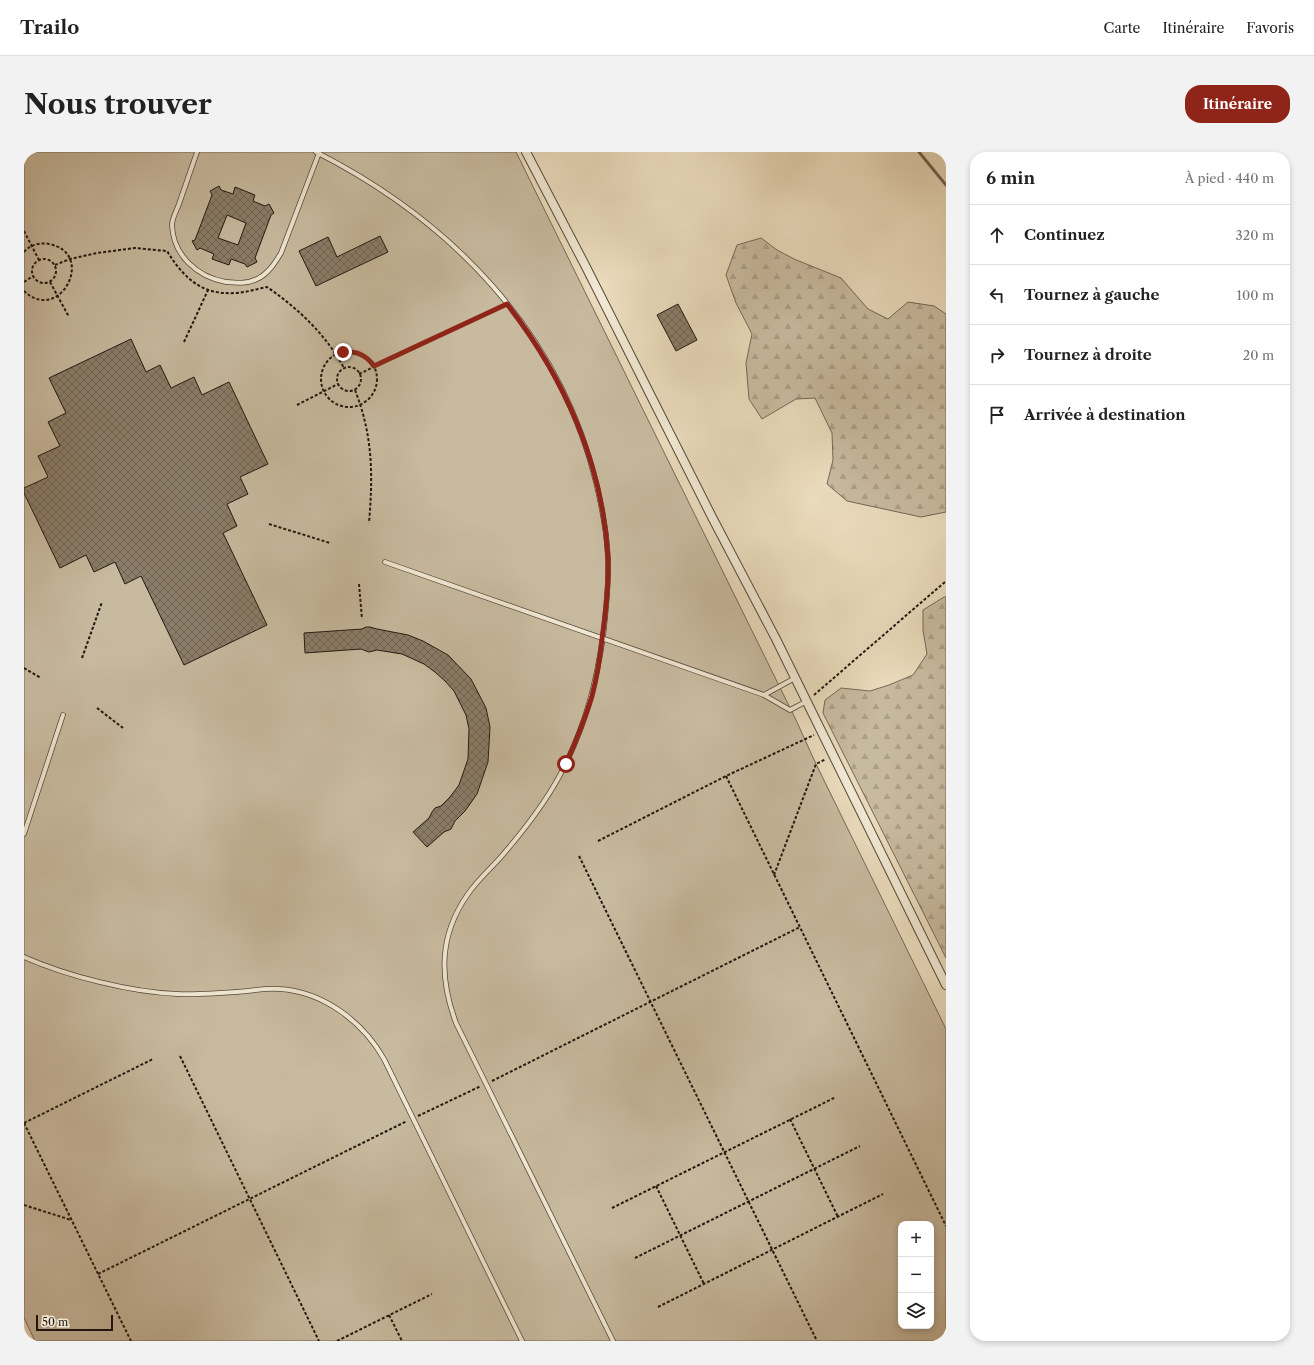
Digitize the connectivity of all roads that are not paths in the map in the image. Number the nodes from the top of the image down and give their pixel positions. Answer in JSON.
{"nodes":[{"id":1,"x":196,"y":152,"type":"edge"},
{"id":2,"x":526,"y":152,"type":"edge"},
{"id":3,"x":317,"y":153,"type":"edge"},
{"id":4,"x":385,"y":562,"type":"dead end"},
{"id":5,"x":602,"y":638,"type":"junction"},
{"id":6,"x":796,"y":678,"type":"junction"},
{"id":7,"x":764,"y":695,"type":"junction"},
{"id":8,"x":807,"y":701,"type":"junction"},
{"id":9,"x":63,"y":715,"type":"dead end"},
{"id":10,"x":24,"y":834,"type":"edge"},
{"id":11,"x":24,"y":957,"type":"edge"},
{"id":12,"x":946,"y":985,"type":"edge"},
{"id":13,"x":522,"y":1341,"type":"edge"},
{"id":14,"x":613,"y":1341,"type":"edge"}],
"edges":[{"from":1,"to":3,"type":"lane"},
{"from":2,"to":6,"type":"street"},
{"from":3,"to":5,"type":"lane"},
{"from":4,"to":5,"type":"lane"},
{"from":5,"to":7,"type":"lane"},
{"from":5,"to":14,"type":"lane"},
{"from":6,"to":7,"type":"lane"},
{"from":6,"to":8,"type":"street"},
{"from":7,"to":8,"type":"lane"},
{"from":8,"to":12,"type":"street"},
{"from":9,"to":10,"type":"lane"},
{"from":11,"to":13,"type":"lane"}]}
